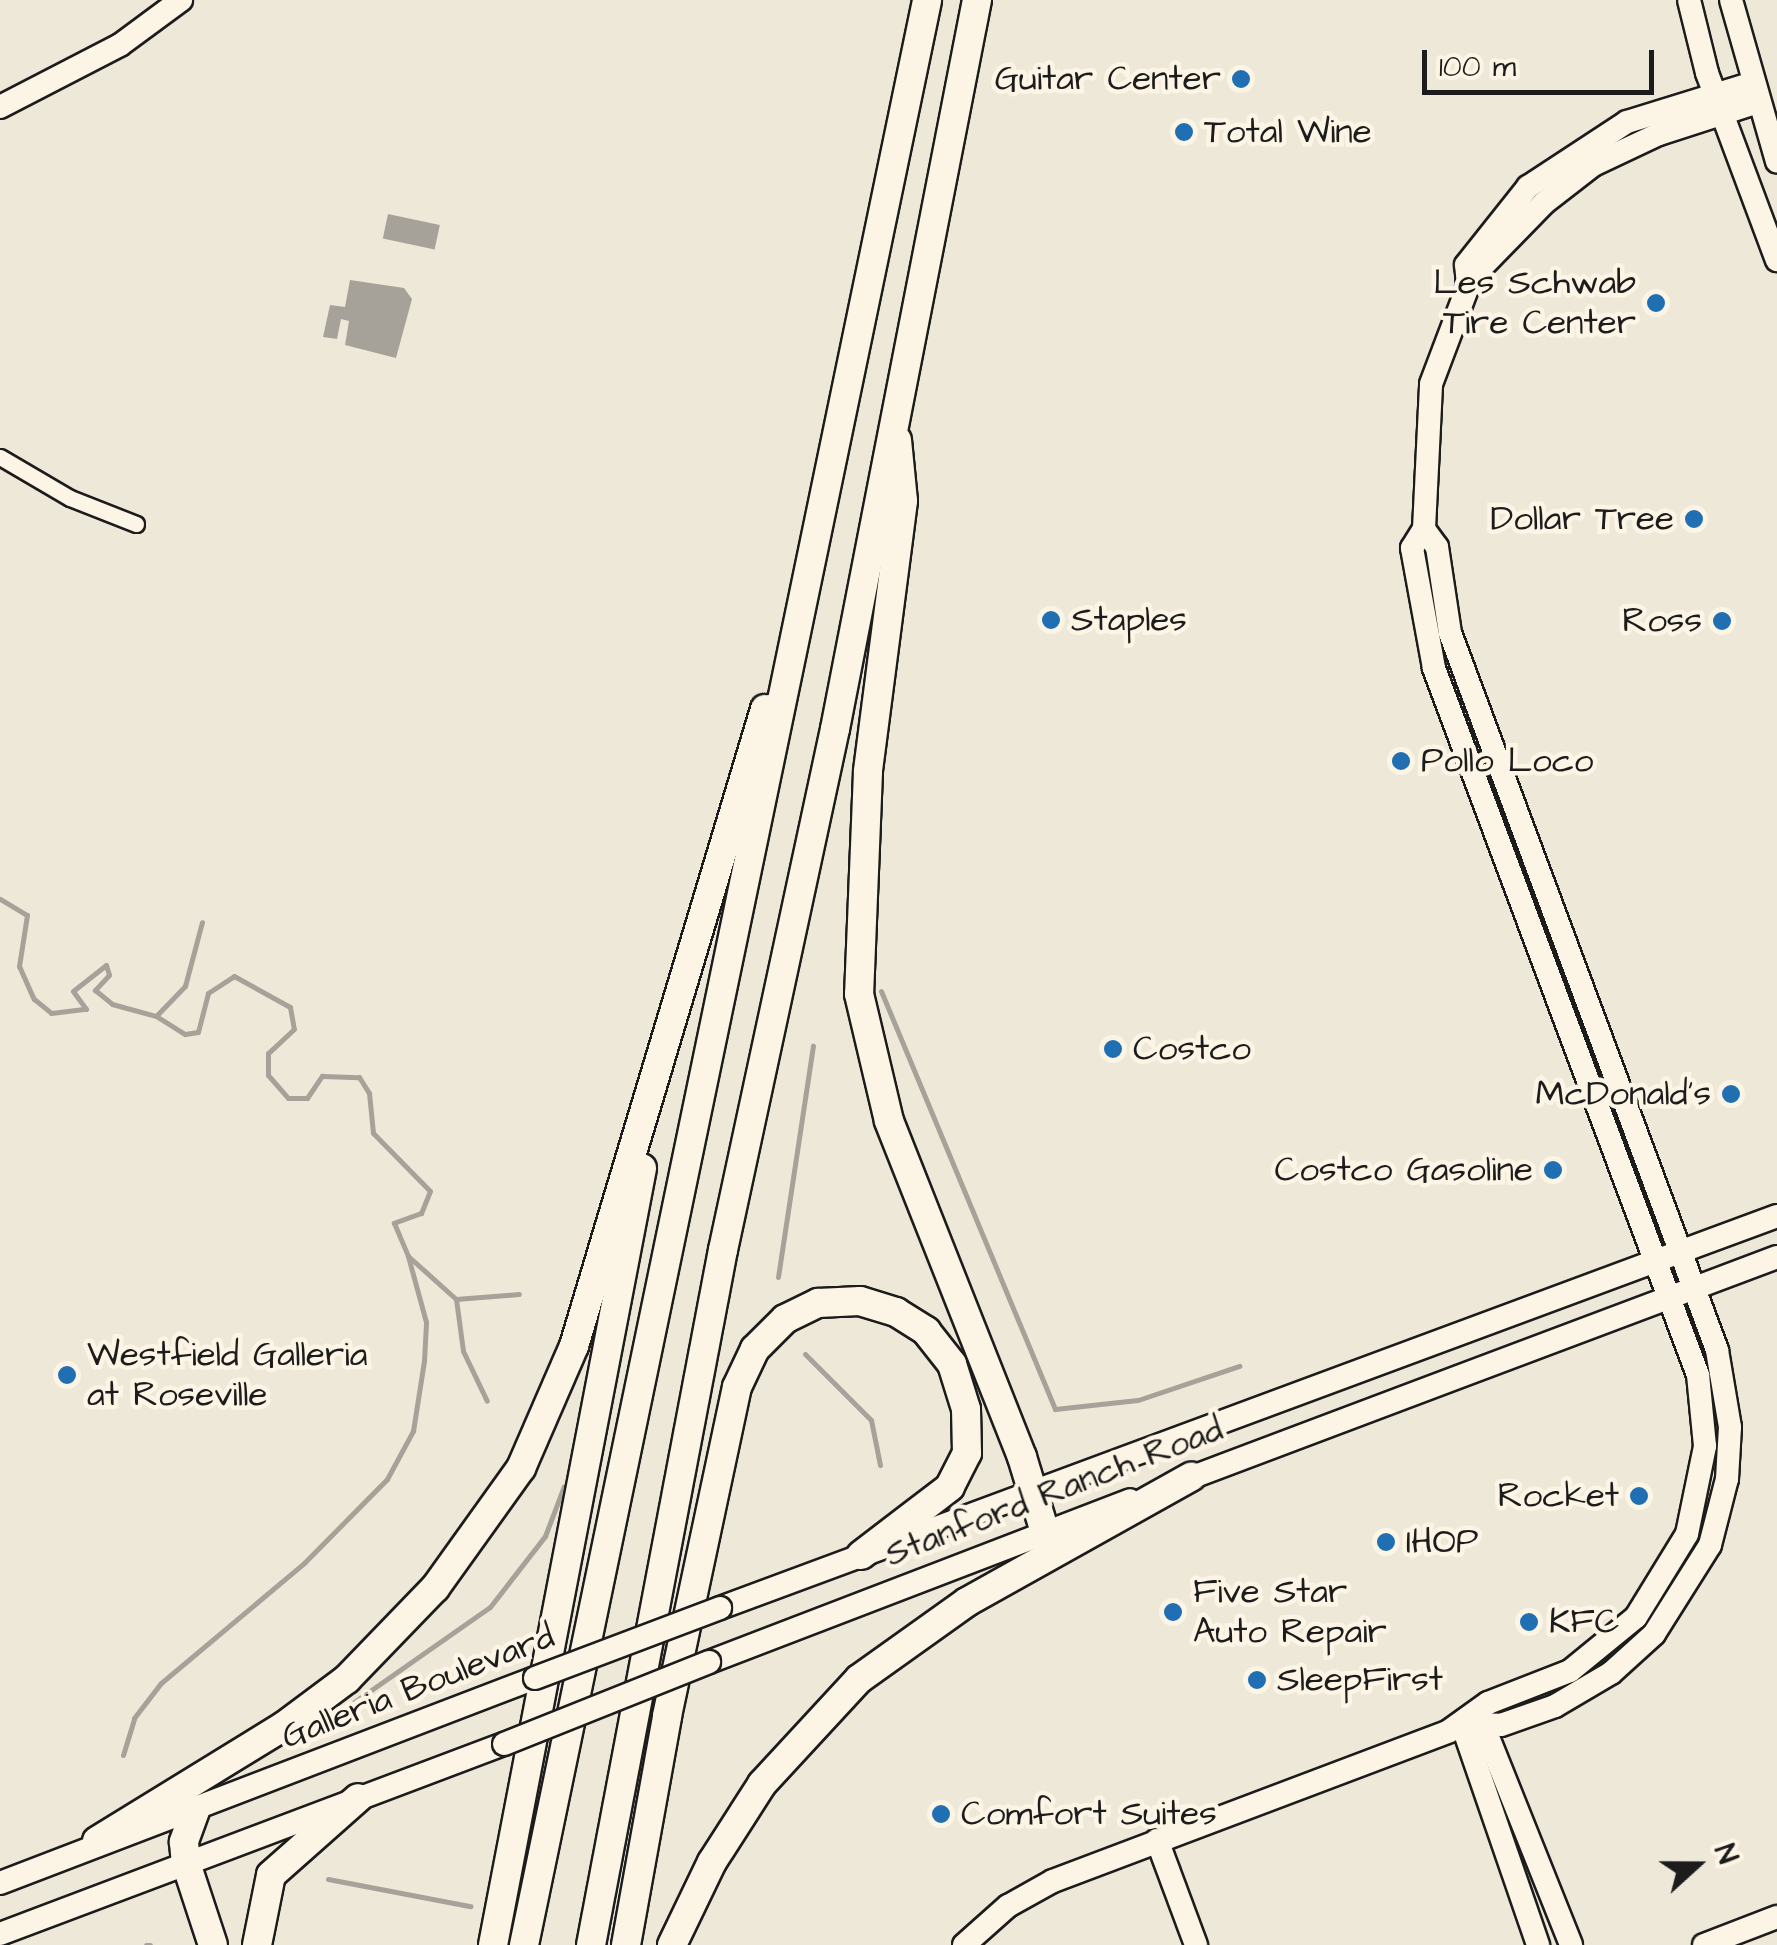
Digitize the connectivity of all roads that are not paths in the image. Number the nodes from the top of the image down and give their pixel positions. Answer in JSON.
{"nodes":[{"id":1,"x":181,"y":0,"type":"edge"},
{"id":2,"x":927,"y":0,"type":"edge"},
{"id":3,"x":977,"y":0,"type":"edge"},
{"id":4,"x":1689,"y":0,"type":"edge"},
{"id":5,"x":1732,"y":0,"type":"edge"},
{"id":6,"x":1756,"y":92,"type":"junction"},
{"id":7,"x":1718,"y":102,"type":"junction"},
{"id":8,"x":0,"y":107,"type":"edge"},
{"id":9,"x":1777,"y":162,"type":"edge"},
{"id":10,"x":1777,"y":260,"type":"edge"},
{"id":11,"x":893,"y":409,"type":"junction"},
{"id":12,"x":0,"y":457,"type":"edge"},
{"id":13,"x":136,"y":524,"type":"dead end"},
{"id":14,"x":1424,"y":529,"type":"junction"},
{"id":15,"x":800,"y":614,"type":"junction"},
{"id":16,"x":677,"y":1000,"type":"junction"},
{"id":17,"x":1620,"y":1088,"type":"junction"},
{"id":18,"x":1594,"y":1098,"type":"junction"},
{"id":19,"x":1777,"y":1216,"type":"edge"},
{"id":20,"x":1682,"y":1252,"type":"junction"},
{"id":21,"x":1777,"y":1257,"type":"edge"},
{"id":22,"x":1659,"y":1261,"type":"junction"},
{"id":23,"x":1695,"y":1288,"type":"junction"},
{"id":24,"x":1672,"y":1297,"type":"junction"},
{"id":25,"x":1705,"y":1446,"type":"junction"},
{"id":26,"x":1191,"y":1478,"type":"junction"},
{"id":27,"x":1032,"y":1490,"type":"junction"},
{"id":28,"x":1721,"y":1512,"type":"junction"},
{"id":29,"x":1045,"y":1532,"type":"junction"},
{"id":30,"x":861,"y":1555,"type":"junction"},
{"id":31,"x":1636,"y":1616,"type":"junction"},
{"id":32,"x":1611,"y":1674,"type":"junction"},
{"id":33,"x":1474,"y":1720,"type":"junction"},
{"id":34,"x":358,"y":1798,"type":"junction"},
{"id":35,"x":195,"y":1811,"type":"junction"},
{"id":36,"x":1157,"y":1840,"type":"junction"},
{"id":37,"x":97,"y":1842,"type":"junction"},
{"id":38,"x":186,"y":1863,"type":"junction"},
{"id":39,"x":0,"y":1883,"type":"edge"},
{"id":40,"x":1777,"y":1917,"type":"edge"},
{"id":41,"x":0,"y":1934,"type":"edge"},
{"id":42,"x":213,"y":1945,"type":"edge"},
{"id":43,"x":257,"y":1945,"type":"edge"},
{"id":44,"x":493,"y":1945,"type":"edge"},
{"id":45,"x":524,"y":1945,"type":"edge"},
{"id":46,"x":591,"y":1945,"type":"edge"},
{"id":47,"x":626,"y":1945,"type":"edge"},
{"id":48,"x":672,"y":1945,"type":"edge"},
{"id":49,"x":964,"y":1945,"type":"edge"},
{"id":50,"x":1196,"y":1945,"type":"edge"},
{"id":51,"x":1538,"y":1945,"type":"edge"},
{"id":52,"x":1571,"y":1945,"type":"edge"},
{"id":53,"x":1704,"y":1945,"type":"edge"}],
"edges":[{"from":1,"to":8,"type":"street"},
{"from":2,"to":15,"type":"highway"},
{"from":3,"to":11,"type":"highway"},
{"from":4,"to":7,"type":"street"},
{"from":5,"to":6,"type":"street"},
{"from":6,"to":7,"type":"street"},
{"from":6,"to":9,"type":"street"},
{"from":7,"to":10,"type":"street"},
{"from":7,"to":14,"type":"street"},
{"from":11,"to":27,"type":"highway"},
{"from":11,"to":46,"type":"highway"},
{"from":12,"to":13,"type":"street"},
{"from":14,"to":17,"type":"street"},
{"from":14,"to":18,"type":"street"},
{"from":15,"to":16,"type":"highway"},
{"from":15,"to":45,"type":"highway"},
{"from":16,"to":37,"type":"highway"},
{"from":16,"to":44,"type":"highway"},
{"from":17,"to":18,"type":"street"},
{"from":17,"to":20,"type":"street"},
{"from":18,"to":22,"type":"street"},
{"from":19,"to":20,"type":"street","name":"Stanford Ranch Road"},
{"from":20,"to":22,"type":"street","name":"Stanford Ranch Road"},
{"from":20,"to":23,"type":"street"},
{"from":21,"to":23,"type":"street","name":"Stanford Ranch Road"},
{"from":22,"to":24,"type":"street"},
{"from":22,"to":27,"type":"street","name":"Stanford Ranch Road"},
{"from":23,"to":24,"type":"street","name":"Stanford Ranch Road"},
{"from":23,"to":28,"type":"street"},
{"from":24,"to":25,"type":"street"},
{"from":24,"to":26,"type":"street","name":"Stanford Ranch Road"},
{"from":25,"to":28,"type":"street"},
{"from":25,"to":31,"type":"street"},
{"from":26,"to":29,"type":"street","name":"Stanford Ranch Road"},
{"from":26,"to":48,"type":"highway"},
{"from":27,"to":29,"type":"highway"},
{"from":27,"to":30,"type":"street","name":"Stanford Ranch Road"},
{"from":28,"to":32,"type":"street"},
{"from":29,"to":34,"type":"street","name":"Stanford Ranch Road","bridge":true},
{"from":30,"to":35,"type":"street","name":"Galleria Boulevard","bridge":true},
{"from":30,"to":47,"type":"highway"},
{"from":31,"to":32,"type":"street"},
{"from":31,"to":33,"type":"street"},
{"from":32,"to":33,"type":"street"},
{"from":33,"to":36,"type":"street"},
{"from":33,"to":51,"type":"street"},
{"from":33,"to":52,"type":"street"},
{"from":34,"to":38,"type":"street"},
{"from":34,"to":43,"type":"highway"},
{"from":35,"to":37,"type":"street","name":"Galleria Boulevard"},
{"from":35,"to":38,"type":"highway"},
{"from":36,"to":49,"type":"street"},
{"from":36,"to":50,"type":"street"},
{"from":37,"to":39,"type":"street","name":"Galleria Boulevard"},
{"from":38,"to":41,"type":"street"},
{"from":38,"to":42,"type":"highway"},
{"from":40,"to":53,"type":"street"}]}
